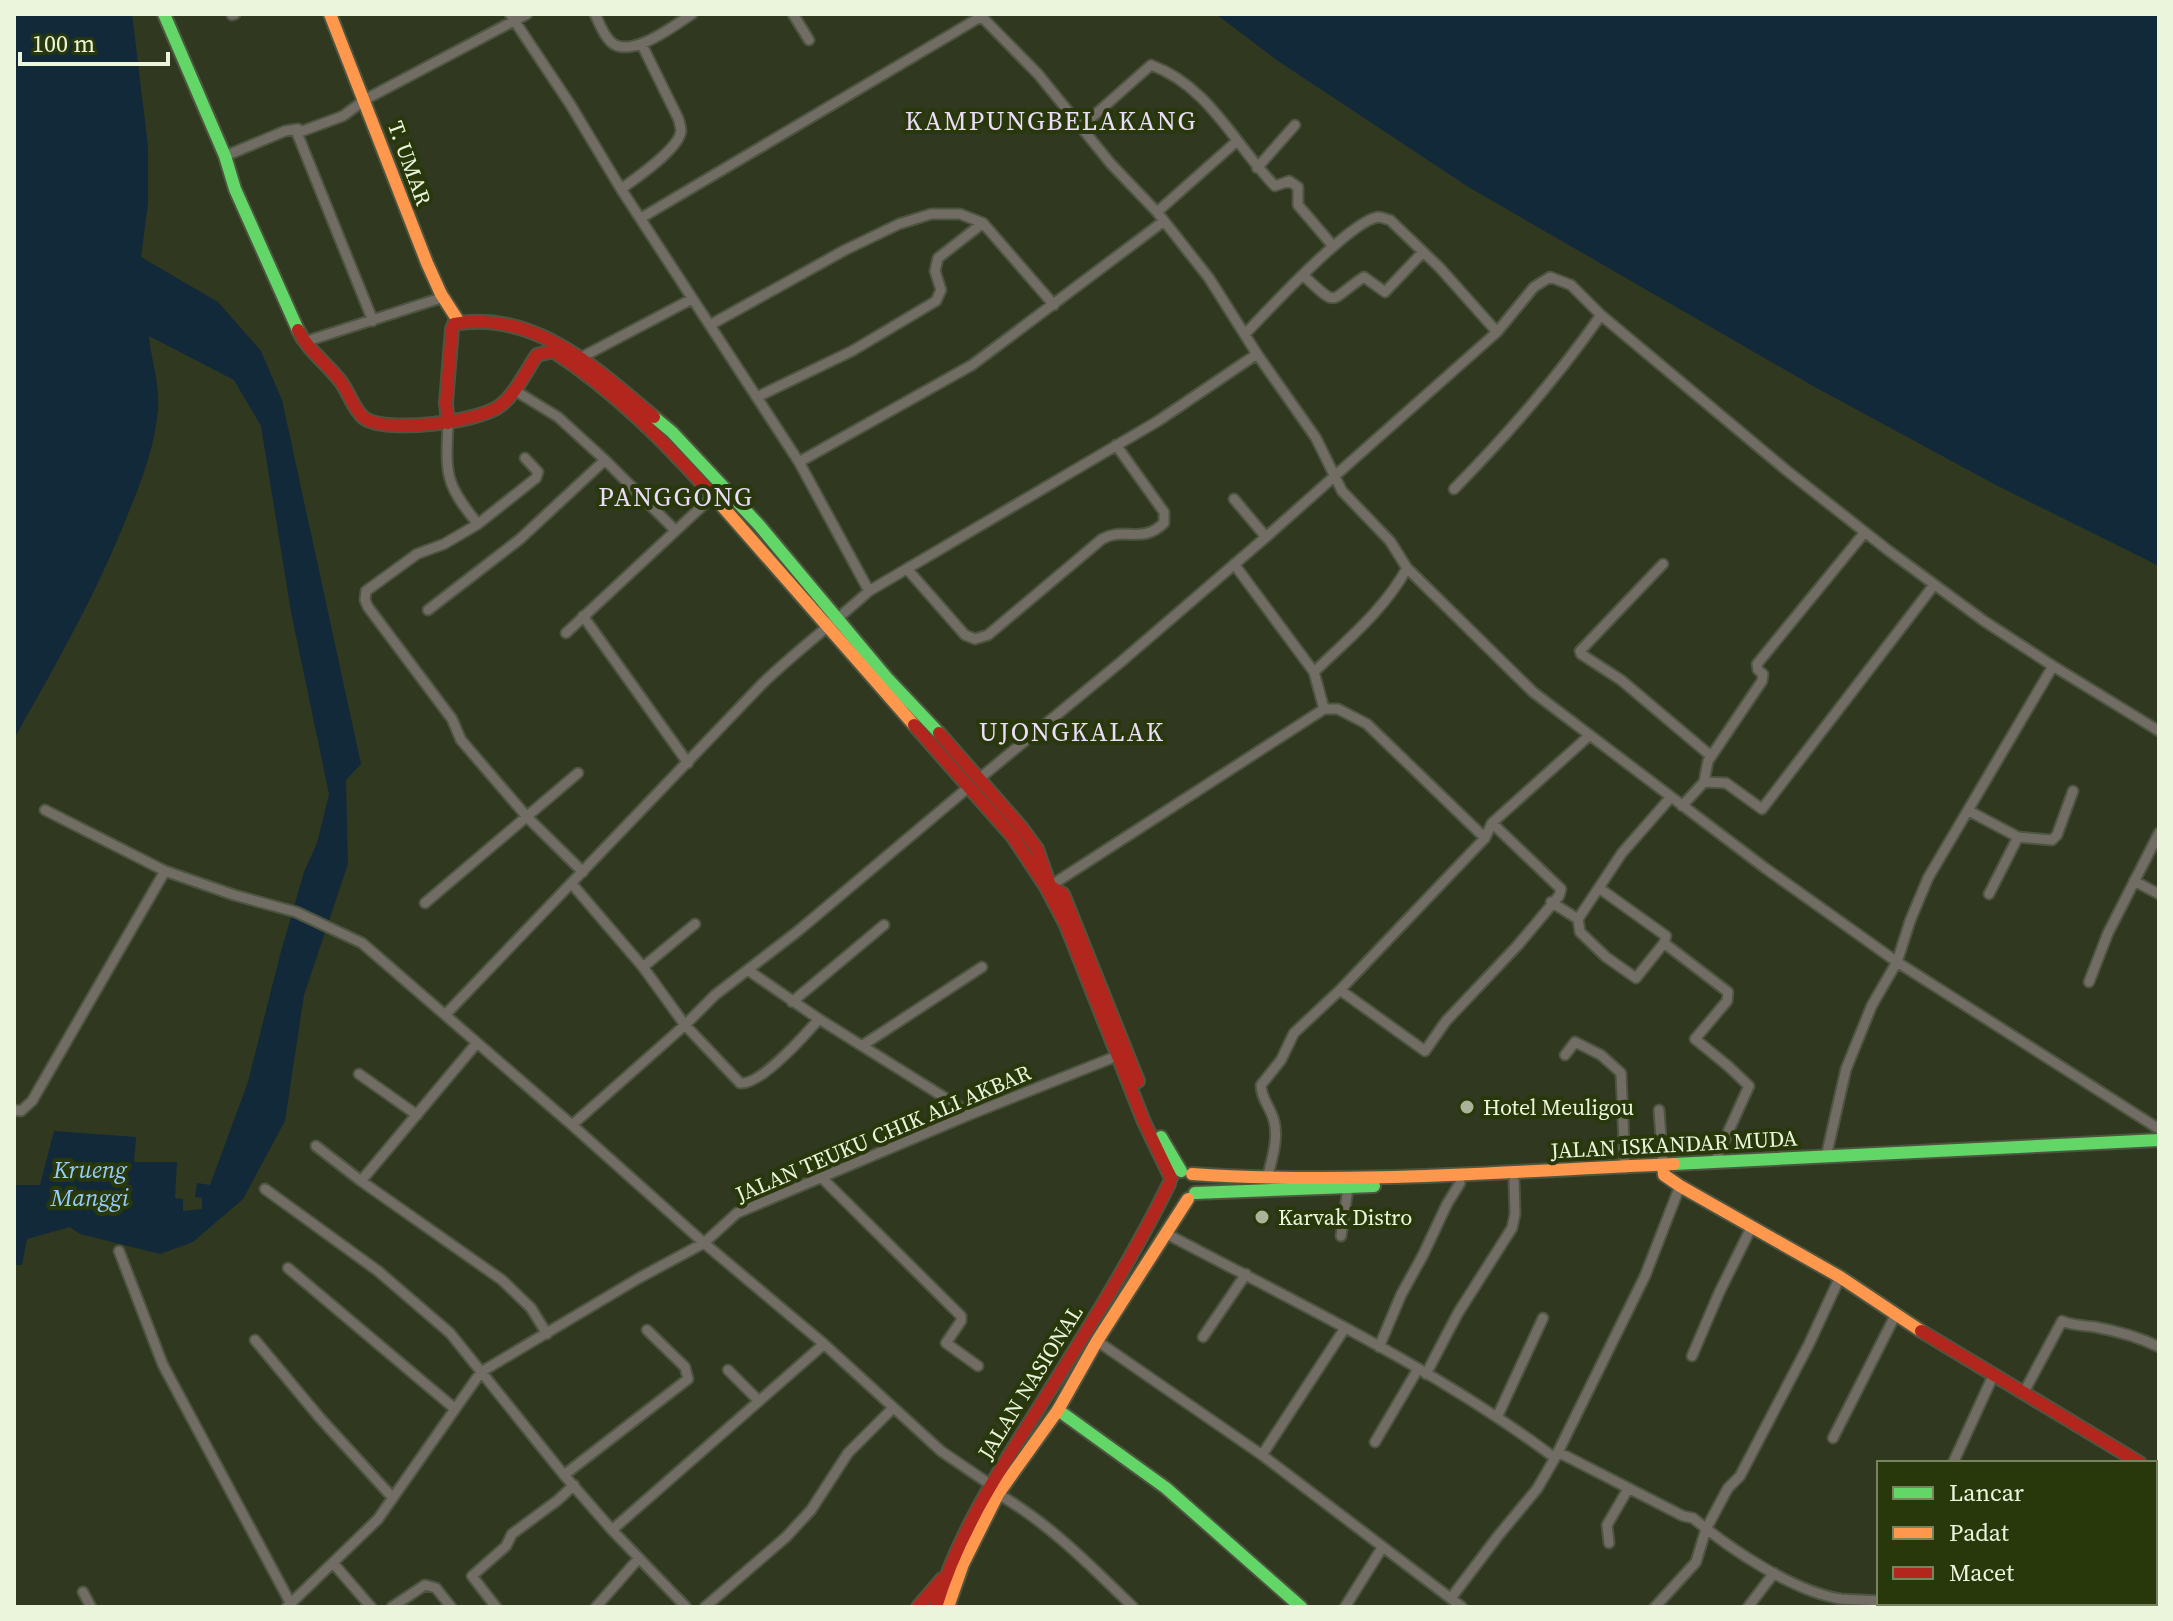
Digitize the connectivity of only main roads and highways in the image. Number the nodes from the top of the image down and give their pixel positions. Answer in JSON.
{"nodes":[{"id":1,"x":164,"y":14,"type":"edge"},
{"id":2,"x":330,"y":14,"type":"edge"},
{"id":3,"x":459,"y":322,"type":"junction"},
{"id":4,"x":448,"y":423,"type":"junction"},
{"id":5,"x":832,"y":623,"type":"junction"},
{"id":6,"x":975,"y":782,"type":"junction"},
{"id":7,"x":2159,"y":1140,"type":"edge"},
{"id":8,"x":2159,"y":1150,"type":"edge"},
{"id":9,"x":1664,"y":1170,"type":"junction"},
{"id":10,"x":1178,"y":1177,"type":"junction"},
{"id":11,"x":1192,"y":1196,"type":"junction"},
{"id":12,"x":1058,"y":1410,"type":"junction"},
{"id":13,"x":2137,"y":1461,"type":"edge"},
{"id":14,"x":1008,"y":1468,"type":"junction"},
{"id":15,"x":994,"y":1490,"type":"junction"},
{"id":16,"x":944,"y":1577,"type":"junction"},
{"id":17,"x":918,"y":1607,"type":"edge"},
{"id":18,"x":936,"y":1607,"type":"edge"},
{"id":19,"x":948,"y":1607,"type":"edge"},
{"id":20,"x":1301,"y":1607,"type":"edge"}],
"edges":[{"from":1,"to":4,"type":"main road"},
{"from":2,"to":3,"type":"main road","name":"T. UMAR"},
{"from":3,"to":4,"type":"main road"},
{"from":3,"to":5,"type":"main road"},
{"from":4,"to":5,"type":"main road"},
{"from":5,"to":6,"type":"main road"},
{"from":6,"to":10,"type":"main road"},
{"from":6,"to":10,"type":"main road"},
{"from":7,"to":9,"type":"main road","name":"JALAN ISKANDAR MUDA"},
{"from":8,"to":9,"type":"main road","name":"JALAN ISKANDAR MUDA"},
{"from":9,"to":10,"type":"main road","name":"JALAN ISKANDAR MUDA"},
{"from":9,"to":11,"type":"main road","name":"JALAN ISKANDAR MUDA"},
{"from":9,"to":13,"type":"main road"},
{"from":10,"to":11,"type":"main road"},
{"from":10,"to":11,"type":"main road"},
{"from":10,"to":14,"type":"main road","name":"JALAN NASIONAL"},
{"from":11,"to":12,"type":"main road","name":"JALAN NASIONAL"},
{"from":12,"to":14,"type":"main road","name":"JALAN NASIONAL"},
{"from":12,"to":20,"type":"main road"},
{"from":14,"to":15,"type":"main road","name":"JALAN NASIONAL"},
{"from":15,"to":16,"type":"main road","name":"JALAN NASIONAL"},
{"from":15,"to":19,"type":"main road","name":"JALAN NASIONAL"},
{"from":16,"to":17,"type":"main road"},
{"from":16,"to":18,"type":"main road","name":"JALAN NASIONAL"}]}
